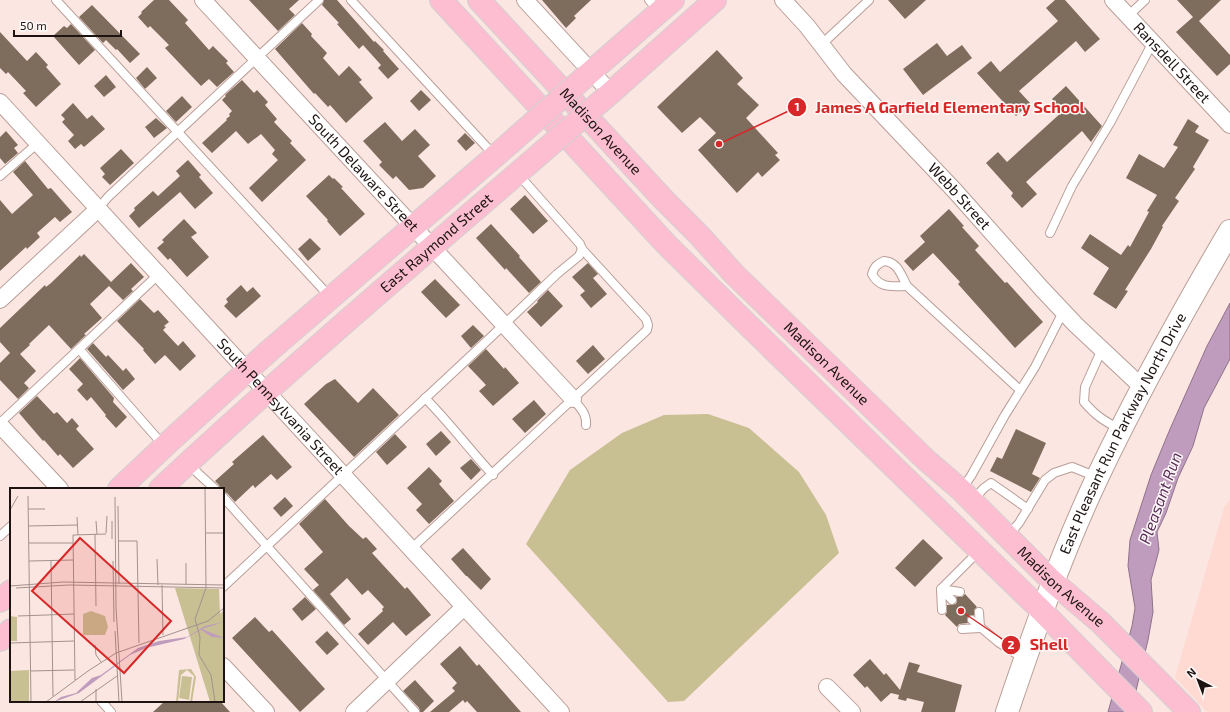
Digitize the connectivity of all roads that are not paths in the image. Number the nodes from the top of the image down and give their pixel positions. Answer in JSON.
{"nodes":[{"id":1,"x":56,"y":0,"type":"edge"},
{"id":2,"x":203,"y":0,"type":"edge"},
{"id":3,"x":319,"y":0,"type":"edge"},
{"id":4,"x":351,"y":0,"type":"edge"},
{"id":5,"x":441,"y":0,"type":"edge"},
{"id":6,"x":480,"y":0,"type":"edge"},
{"id":7,"x":525,"y":0,"type":"edge"},
{"id":8,"x":715,"y":0,"type":"edge"},
{"id":9,"x":783,"y":0,"type":"edge"},
{"id":10,"x":869,"y":0,"type":"edge"},
{"id":11,"x":1114,"y":0,"type":"edge"},
{"id":12,"x":1145,"y":0,"type":"edge"},
{"id":13,"x":661,"y":4,"type":"edge"},
{"id":14,"x":1128,"y":16,"type":"junction"},
{"id":15,"x":1153,"y":42,"type":"junction"},
{"id":16,"x":821,"y":45,"type":"junction"},
{"id":17,"x":256,"y":58,"type":"junction"},
{"id":18,"x":589,"y":74,"type":"junction"},
{"id":19,"x":608,"y":95,"type":"junction"},
{"id":20,"x":0,"y":102,"type":"edge"},
{"id":21,"x":1230,"y":125,"type":"edge"},
{"id":22,"x":178,"y":131,"type":"junction"},
{"id":23,"x":38,"y":143,"type":"junction"},
{"id":24,"x":502,"y":150,"type":"junction"},
{"id":25,"x":522,"y":170,"type":"junction"},
{"id":26,"x":0,"y":176,"type":"edge"},
{"id":27,"x":98,"y":209,"type":"junction"},
{"id":28,"x":413,"y":227,"type":"junction"},
{"id":29,"x":1230,"y":231,"type":"edge"},
{"id":30,"x":1050,"y":233,"type":"dead end"},
{"id":31,"x":432,"y":248,"type":"junction"},
{"id":32,"x":582,"y":250,"type":"junction"},
{"id":33,"x":158,"y":274,"type":"junction"},
{"id":34,"x":907,"y":286,"type":"dead end"},
{"id":35,"x":331,"y":298,"type":"junction"},
{"id":36,"x":0,"y":300,"type":"edge"},
{"id":37,"x":1063,"y":312,"type":"junction"},
{"id":38,"x":504,"y":325,"type":"junction"},
{"id":39,"x":79,"y":349,"type":"junction"},
{"id":40,"x":1102,"y":349,"type":"junction"},
{"id":41,"x":247,"y":371,"type":"junction"},
{"id":42,"x":1142,"y":387,"type":"junction"},
{"id":43,"x":1020,"y":390,"type":"junction"},
{"id":44,"x":266,"y":392,"type":"junction"},
{"id":45,"x":425,"y":398,"type":"junction"},
{"id":46,"x":573,"y":399,"type":"junction"},
{"id":47,"x":0,"y":424,"type":"edge"},
{"id":48,"x":586,"y":425,"type":"dead end"},
{"id":49,"x":1121,"y":429,"type":"junction"},
{"id":50,"x":164,"y":446,"type":"junction"},
{"id":51,"x":188,"y":463,"type":"junction"},
{"id":52,"x":343,"y":475,"type":"junction"},
{"id":53,"x":493,"y":475,"type":"junction"},
{"id":54,"x":1098,"y":477,"type":"junction"},
{"id":55,"x":54,"y":487,"type":"edge"},
{"id":56,"x":120,"y":488,"type":"edge"},
{"id":57,"x":161,"y":488,"type":"edge"},
{"id":58,"x":214,"y":488,"type":"edge"},
{"id":59,"x":966,"y":496,"type":"junction"},
{"id":60,"x":224,"y":498,"type":"edge"},
{"id":61,"x":1028,"y":509,"type":"junction"},
{"id":62,"x":10,"y":527,"type":"edge"},
{"id":63,"x":0,"y":536,"type":"edge"},
{"id":64,"x":1007,"y":537,"type":"junction"},
{"id":65,"x":267,"y":546,"type":"junction"},
{"id":66,"x":411,"y":549,"type":"junction"},
{"id":67,"x":979,"y":550,"type":"junction"},
{"id":68,"x":1053,"y":582,"type":"junction"},
{"id":69,"x":224,"y":586,"type":"edge"},
{"id":70,"x":941,"y":589,"type":"junction"},
{"id":71,"x":10,"y":592,"type":"edge"},
{"id":72,"x":960,"y":592,"type":"dead end"},
{"id":73,"x":952,"y":600,"type":"dead end"},
{"id":74,"x":0,"y":601,"type":"edge"},
{"id":75,"x":464,"y":607,"type":"junction"},
{"id":76,"x":942,"y":610,"type":"dead end"},
{"id":77,"x":979,"y":612,"type":"dead end"},
{"id":78,"x":1042,"y":612,"type":"junction"},
{"id":79,"x":972,"y":620,"type":"dead end"},
{"id":80,"x":980,"y":628,"type":"junction"},
{"id":81,"x":962,"y":629,"type":"dead end"},
{"id":82,"x":10,"y":631,"type":"edge"},
{"id":83,"x":0,"y":640,"type":"edge"},
{"id":84,"x":1025,"y":660,"type":"junction"},
{"id":85,"x":224,"y":667,"type":"edge"},
{"id":86,"x":388,"y":681,"type":"junction"},
{"id":87,"x":827,"y":687,"type":"dead end"},
{"id":88,"x":102,"y":702,"type":"edge"},
{"id":89,"x":111,"y":712,"type":"edge"},
{"id":90,"x":266,"y":712,"type":"edge"},
{"id":91,"x":354,"y":712,"type":"edge"},
{"id":92,"x":415,"y":712,"type":"edge"},
{"id":93,"x":561,"y":712,"type":"edge"},
{"id":94,"x":852,"y":712,"type":"edge"},
{"id":95,"x":1007,"y":712,"type":"edge"},
{"id":96,"x":1141,"y":712,"type":"edge"},
{"id":97,"x":1189,"y":712,"type":"edge"}],
"edges":[{"from":1,"to":22,"type":"lane"},
{"from":2,"to":17,"type":"street","name":"South Delaware Street"},
{"from":3,"to":17,"type":"lane"},
{"from":4,"to":24,"type":"lane"},
{"from":5,"to":67,"type":"main road","name":"Madison Avenue"},
{"from":6,"to":59,"type":"main road","name":"Madison Avenue"},
{"from":7,"to":18,"type":"street"},
{"from":8,"to":19,"type":"main road","name":"East Raymond Street"},
{"from":9,"to":16,"type":"street","name":"Webb Street"},
{"from":10,"to":16,"type":"lane"},
{"from":11,"to":14,"type":"street","name":"Ransdell Street"},
{"from":12,"to":14,"type":"lane"},
{"from":13,"to":18,"type":"main road","name":"East Raymond Street"},
{"from":14,"to":15,"type":"street","name":"Ransdell Street"},
{"from":15,"to":21,"type":"street","name":"Ransdell Street"},
{"from":15,"to":30,"type":"lane"},
{"from":16,"to":37,"type":"street","name":"Webb Street"},
{"from":17,"to":22,"type":"lane"},
{"from":17,"to":28,"type":"street","name":"South Delaware Street"},
{"from":18,"to":19,"type":"street"},
{"from":18,"to":24,"type":"main road","name":"East Raymond Street","bridge":true},
{"from":19,"to":25,"type":"main road","name":"East Raymond Street","bridge":true},
{"from":20,"to":23,"type":"street","name":"South Pennsylvania Street"},
{"from":22,"to":27,"type":"lane"},
{"from":22,"to":35,"type":"lane"},
{"from":23,"to":26,"type":"lane"},
{"from":23,"to":27,"type":"street","name":"South Pennsylvania Street"},
{"from":24,"to":28,"type":"main road","name":"East Raymond Street"},
{"from":25,"to":31,"type":"main road","name":"East Raymond Street"},
{"from":25,"to":32,"type":"lane"},
{"from":27,"to":33,"type":"street","name":"South Pennsylvania Street"},
{"from":27,"to":36,"type":"street"},
{"from":28,"to":31,"type":"street","name":"South Delaware Street"},
{"from":28,"to":35,"type":"main road","name":"East Raymond Street"},
{"from":29,"to":42,"type":"street","name":"East Pleasant Run Parkway North Drive"},
{"from":31,"to":38,"type":"street","name":"South Delaware Street"},
{"from":31,"to":44,"type":"main road","name":"East Raymond Street"},
{"from":32,"to":38,"type":"lane"},
{"from":32,"to":46,"type":"lane"},
{"from":33,"to":39,"type":"lane"},
{"from":33,"to":41,"type":"street","name":"South Pennsylvania Street"},
{"from":34,"to":43,"type":"lane"},
{"from":35,"to":41,"type":"main road","name":"East Raymond Street"},
{"from":37,"to":40,"type":"street","name":"Webb Street"},
{"from":37,"to":43,"type":"lane"},
{"from":38,"to":45,"type":"lane"},
{"from":38,"to":46,"type":"street","name":"South Delaware Street"},
{"from":39,"to":47,"type":"lane"},
{"from":39,"to":50,"type":"lane"},
{"from":40,"to":42,"type":"street","name":"Webb Street"},
{"from":40,"to":49,"type":"lane"},
{"from":41,"to":44,"type":"street","name":"South Pennsylvania Street"},
{"from":41,"to":50,"type":"main road","name":"East Raymond Street"},
{"from":42,"to":49,"type":"street","name":"East Pleasant Run Parkway North Drive"},
{"from":43,"to":59,"type":"lane"},
{"from":44,"to":51,"type":"main road","name":"East Raymond Street"},
{"from":44,"to":52,"type":"street","name":"South Pennsylvania Street"},
{"from":45,"to":52,"type":"lane"},
{"from":45,"to":53,"type":"lane"},
{"from":46,"to":48,"type":"lane"},
{"from":46,"to":53,"type":"lane"},
{"from":47,"to":55,"type":"street"},
{"from":49,"to":54,"type":"street","name":"East Pleasant Run Parkway North Drive"},
{"from":50,"to":56,"type":"main road","name":"East Raymond Street"},
{"from":51,"to":57,"type":"main road","name":"East Raymond Street"},
{"from":51,"to":58,"type":"lane"},
{"from":52,"to":65,"type":"lane"},
{"from":52,"to":66,"type":"street","name":"South Pennsylvania Street"},
{"from":53,"to":66,"type":"lane"},
{"from":54,"to":61,"type":"lane"},
{"from":54,"to":68,"type":"street","name":"East Pleasant Run Parkway North Drive"},
{"from":59,"to":61,"type":"lane"},
{"from":59,"to":64,"type":"main road","name":"Madison Avenue"},
{"from":60,"to":65,"type":"lane"},
{"from":61,"to":64,"type":"lane"},
{"from":62,"to":63,"type":"lane"},
{"from":64,"to":68,"type":"main road","name":"Madison Avenue"},
{"from":65,"to":69,"type":"lane"},
{"from":65,"to":86,"type":"lane"},
{"from":66,"to":75,"type":"street","name":"South Pennsylvania Street"},
{"from":67,"to":70,"type":"lane"},
{"from":67,"to":78,"type":"main road","name":"Madison Avenue"},
{"from":68,"to":78,"type":"street","name":"East Pleasant Run Parkway North Drive"},
{"from":68,"to":97,"type":"main road","name":"Madison Avenue"},
{"from":70,"to":72,"type":"lane"},
{"from":70,"to":73,"type":"lane"},
{"from":70,"to":76,"type":"lane"},
{"from":71,"to":74,"type":"main road"},
{"from":75,"to":86,"type":"street"},
{"from":75,"to":93,"type":"street","name":"South Pennsylvania Street"},
{"from":77,"to":80,"type":"lane"},
{"from":78,"to":84,"type":"street","name":"East Pleasant Run Parkway North Drive"},
{"from":78,"to":96,"type":"main road","name":"Madison Avenue"},
{"from":79,"to":80,"type":"lane"},
{"from":80,"to":81,"type":"lane"},
{"from":80,"to":84,"type":"lane"},
{"from":82,"to":83,"type":"main road"},
{"from":84,"to":95,"type":"street","name":"East Pleasant Run Parkway North Drive"},
{"from":85,"to":90,"type":"street"},
{"from":86,"to":91,"type":"street"},
{"from":86,"to":92,"type":"lane"},
{"from":87,"to":94,"type":"street"},
{"from":88,"to":89,"type":"lane"}]}
